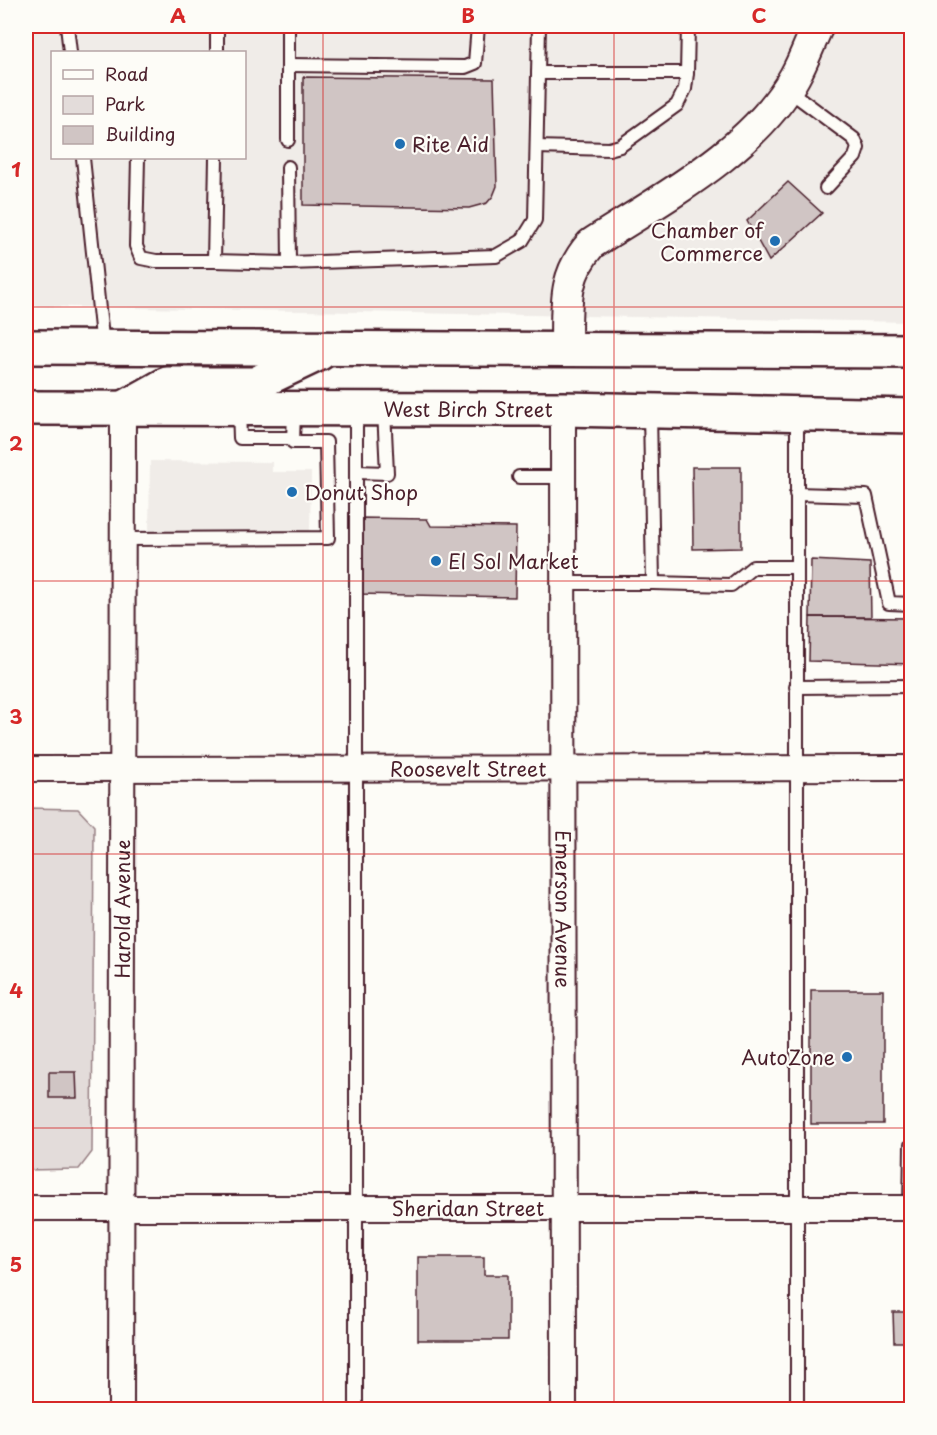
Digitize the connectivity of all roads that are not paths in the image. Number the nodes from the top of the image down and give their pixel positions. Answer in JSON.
{"nodes":[{"id":1,"x":67,"y":26,"type":"edge"},
{"id":2,"x":217,"y":26,"type":"edge"},
{"id":3,"x":288,"y":26,"type":"edge"},
{"id":4,"x":478,"y":26,"type":"edge"},
{"id":5,"x":539,"y":26,"type":"edge"},
{"id":6,"x":688,"y":26,"type":"edge"},
{"id":7,"x":818,"y":26,"type":"edge"},
{"id":8,"x":70,"y":51,"type":"edge"},
{"id":9,"x":217,"y":51,"type":"edge"},
{"id":10,"x":288,"y":65,"type":"junction"},
{"id":11,"x":538,"y":73,"type":"junction"},
{"id":12,"x":687,"y":74,"type":"junction"},
{"id":13,"x":786,"y":89,"type":"junction"},
{"id":14,"x":288,"y":140,"type":"dead end"},
{"id":15,"x":537,"y":147,"type":"junction"},
{"id":16,"x":83,"y":159,"type":"edge"},
{"id":17,"x":138,"y":159,"type":"edge"},
{"id":18,"x":216,"y":159,"type":"edge"},
{"id":19,"x":288,"y":167,"type":"dead end"},
{"id":20,"x":826,"y":188,"type":"dead end"},
{"id":21,"x":214,"y":261,"type":"junction"},
{"id":22,"x":289,"y":263,"type":"junction"},
{"id":23,"x":26,"y":347,"type":"edge"},
{"id":24,"x":103,"y":348,"type":"junction"},
{"id":25,"x":327,"y":350,"type":"junction"},
{"id":26,"x":566,"y":351,"type":"junction"},
{"id":27,"x":912,"y":351,"type":"edge"},
{"id":28,"x":26,"y":408,"type":"edge"},
{"id":29,"x":123,"y":409,"type":"junction"},
{"id":30,"x":370,"y":409,"type":"junction"},
{"id":31,"x":563,"y":409,"type":"junction"},
{"id":32,"x":650,"y":410,"type":"junction"},
{"id":33,"x":796,"y":412,"type":"junction"},
{"id":34,"x":912,"y":416,"type":"edge"},
{"id":35,"x":294,"y":423,"type":"junction"},
{"id":36,"x":356,"y":472,"type":"junction"},
{"id":37,"x":519,"y":477,"type":"dead end"},
{"id":38,"x":563,"y":477,"type":"junction"},
{"id":39,"x":796,"y":494,"type":"junction"},
{"id":40,"x":123,"y":539,"type":"junction"},
{"id":41,"x":795,"y":567,"type":"junction"},
{"id":42,"x":653,"y":583,"type":"junction"},
{"id":43,"x":563,"y":584,"type":"junction"},
{"id":44,"x":912,"y":604,"type":"edge"},
{"id":45,"x":912,"y":686,"type":"edge"},
{"id":46,"x":796,"y":687,"type":"junction"},
{"id":47,"x":564,"y":768,"type":"junction"},
{"id":48,"x":797,"y":768,"type":"junction"},
{"id":49,"x":912,"y":768,"type":"edge"},
{"id":50,"x":26,"y":769,"type":"edge"},
{"id":51,"x":122,"y":769,"type":"junction"},
{"id":52,"x":356,"y":769,"type":"junction"},
{"id":53,"x":911,"y":1145,"type":"edge"},
{"id":54,"x":26,"y":1208,"type":"edge"},
{"id":55,"x":122,"y":1208,"type":"junction"},
{"id":56,"x":356,"y":1208,"type":"junction"},
{"id":57,"x":797,"y":1208,"type":"junction"},
{"id":58,"x":911,"y":1208,"type":"edge"},
{"id":59,"x":563,"y":1209,"type":"junction"},
{"id":60,"x":121,"y":1410,"type":"edge"},
{"id":61,"x":356,"y":1410,"type":"edge"},
{"id":62,"x":564,"y":1410,"type":"edge"},
{"id":63,"x":797,"y":1410,"type":"edge"}],
"edges":[{"from":1,"to":8,"type":"lane"},
{"from":2,"to":9,"type":"lane"},
{"from":3,"to":10,"type":"lane"},
{"from":4,"to":10,"type":"lane"},
{"from":5,"to":11,"type":"lane"},
{"from":6,"to":12,"type":"lane"},
{"from":7,"to":13,"type":"street"},
{"from":10,"to":14,"type":"lane"},
{"from":11,"to":12,"type":"lane"},
{"from":11,"to":15,"type":"lane"},
{"from":12,"to":15,"type":"lane"},
{"from":13,"to":20,"type":"lane"},
{"from":13,"to":26,"type":"street"},
{"from":15,"to":22,"type":"lane"},
{"from":16,"to":24,"type":"lane"},
{"from":17,"to":21,"type":"lane"},
{"from":18,"to":21,"type":"lane"},
{"from":19,"to":22,"type":"lane"},
{"from":21,"to":22,"type":"lane"},
{"from":23,"to":24,"type":"main road"},
{"from":24,"to":25,"type":"main road"},
{"from":25,"to":26,"type":"main road"},
{"from":25,"to":29,"type":"main road"},
{"from":26,"to":27,"type":"main road"},
{"from":28,"to":29,"type":"main road","name":"West Birch Street"},
{"from":29,"to":35,"type":"main road","name":"West Birch Street"},
{"from":29,"to":40,"type":"street","name":"Harold Avenue"},
{"from":30,"to":31,"type":"main road","name":"West Birch Street"},
{"from":30,"to":35,"type":"main road","name":"West Birch Street"},
{"from":30,"to":36,"type":"lane"},
{"from":30,"to":36,"type":"lane"},
{"from":31,"to":32,"type":"main road","name":"West Birch Street"},
{"from":31,"to":38,"type":"street","name":"Emerson Avenue"},
{"from":32,"to":33,"type":"main road","name":"West Birch Street"},
{"from":32,"to":42,"type":"lane"},
{"from":33,"to":34,"type":"main road","name":"West Birch Street"},
{"from":33,"to":39,"type":"lane"},
{"from":35,"to":40,"type":"lane"},
{"from":36,"to":52,"type":"lane"},
{"from":37,"to":38,"type":"lane"},
{"from":38,"to":43,"type":"street","name":"Emerson Avenue"},
{"from":39,"to":41,"type":"lane"},
{"from":39,"to":44,"type":"lane"},
{"from":40,"to":51,"type":"street","name":"Harold Avenue"},
{"from":41,"to":42,"type":"lane"},
{"from":41,"to":46,"type":"lane"},
{"from":42,"to":43,"type":"lane"},
{"from":43,"to":47,"type":"street","name":"Emerson Avenue"},
{"from":45,"to":46,"type":"lane"},
{"from":46,"to":48,"type":"lane"},
{"from":47,"to":48,"type":"street","name":"Roosevelt Street"},
{"from":47,"to":52,"type":"street","name":"Roosevelt Street"},
{"from":47,"to":59,"type":"street","name":"Emerson Avenue"},
{"from":48,"to":49,"type":"street","name":"Roosevelt Street"},
{"from":48,"to":57,"type":"lane"},
{"from":50,"to":51,"type":"street","name":"Roosevelt Street"},
{"from":51,"to":52,"type":"street","name":"Roosevelt Street"},
{"from":51,"to":55,"type":"street","name":"Harold Avenue"},
{"from":52,"to":56,"type":"lane"},
{"from":53,"to":58,"type":"lane"},
{"from":54,"to":55,"type":"street","name":"Sheridan Street"},
{"from":55,"to":56,"type":"street","name":"Sheridan Street"},
{"from":55,"to":60,"type":"street","name":"Harold Avenue"},
{"from":56,"to":59,"type":"street","name":"Sheridan Street"},
{"from":56,"to":61,"type":"lane"},
{"from":57,"to":58,"type":"street","name":"Sheridan Street"},
{"from":57,"to":59,"type":"street","name":"Sheridan Street"},
{"from":57,"to":63,"type":"lane"},
{"from":59,"to":62,"type":"street","name":"Emerson Avenue"}]}
